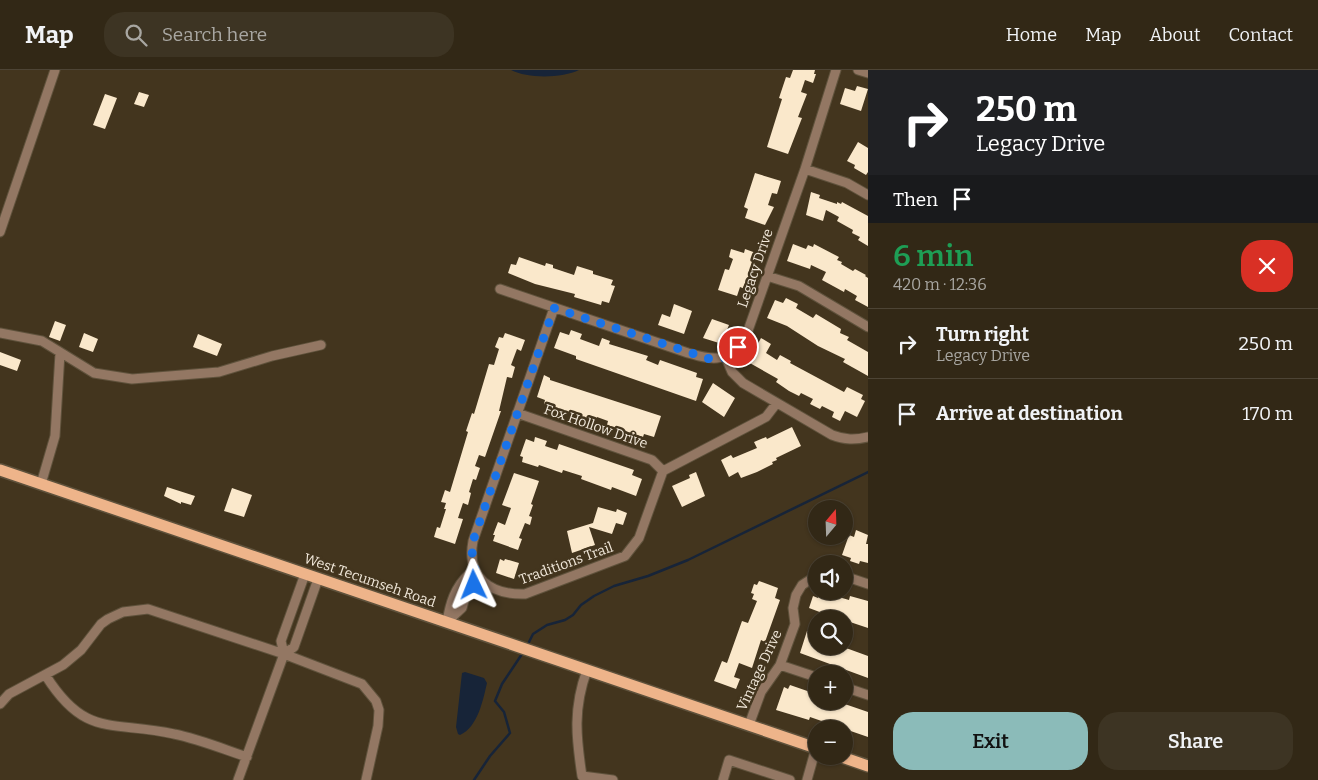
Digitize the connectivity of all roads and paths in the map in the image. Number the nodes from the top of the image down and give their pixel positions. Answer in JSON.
{"nodes":[{"id":1,"x":55,"y":70,"type":"edge"},
{"id":2,"x":836,"y":70,"type":"edge"},
{"id":3,"x":858,"y":70,"type":"edge"},
{"id":4,"x":868,"y":73,"type":"edge"},
{"id":5,"x":805,"y":169,"type":"junction"},
{"id":6,"x":868,"y":195,"type":"edge"},
{"id":7,"x":0,"y":232,"type":"edge"},
{"id":8,"x":766,"y":276,"type":"junction"},
{"id":9,"x":500,"y":289,"type":"dead end"},
{"id":10,"x":554,"y":308,"type":"junction"},
{"id":11,"x":868,"y":327,"type":"edge"},
{"id":12,"x":0,"y":333,"type":"edge"},
{"id":13,"x":321,"y":345,"type":"dead end"},
{"id":14,"x":60,"y":353,"type":"junction"},
{"id":15,"x":726,"y":358,"type":"junction"},
{"id":16,"x":776,"y":404,"type":"junction"},
{"id":17,"x":517,"y":413,"type":"junction"},
{"id":18,"x":868,"y":436,"type":"edge"},
{"id":19,"x":0,"y":470,"type":"edge"},
{"id":20,"x":663,"y":471,"type":"junction"},
{"id":21,"x":41,"y":484,"type":"junction"},
{"id":22,"x":477,"y":573,"type":"junction"},
{"id":23,"x":305,"y":574,"type":"junction"},
{"id":24,"x":318,"y":578,"type":"junction"},
{"id":25,"x":853,"y":579,"type":"edge"},
{"id":26,"x":808,"y":581,"type":"edge"},
{"id":27,"x":868,"y":584,"type":"edge"},
{"id":28,"x":447,"y":622,"type":"junction"},
{"id":29,"x":284,"y":654,"type":"junction"},
{"id":30,"x":780,"y":665,"type":"junction"},
{"id":31,"x":587,"y":670,"type":"junction"},
{"id":32,"x":808,"y":674,"type":"edge"},
{"id":33,"x":46,"y":676,"type":"junction"},
{"id":34,"x":853,"y":690,"type":"edge"},
{"id":35,"x":868,"y":695,"type":"edge"},
{"id":36,"x":0,"y":704,"type":"edge"},
{"id":37,"x":749,"y":726,"type":"junction"},
{"id":38,"x":808,"y":745,"type":"edge"},
{"id":39,"x":247,"y":757,"type":"junction"},
{"id":40,"x":853,"y":761,"type":"edge"},
{"id":41,"x":811,"y":765,"type":"edge"},
{"id":42,"x":868,"y":766,"type":"edge"},
{"id":43,"x":580,"y":778,"type":"edge"},
{"id":44,"x":238,"y":780,"type":"edge"},
{"id":45,"x":366,"y":780,"type":"edge"},
{"id":46,"x":613,"y":780,"type":"edge"},
{"id":47,"x":723,"y":780,"type":"edge"},
{"id":48,"x":790,"y":780,"type":"edge"},
{"id":49,"x":807,"y":780,"type":"edge"}],
"edges":[{"from":1,"to":7,"type":"street"},
{"from":2,"to":5,"type":"street","name":"Legacy Drive"},
{"from":3,"to":4,"type":"street"},
{"from":5,"to":6,"type":"street"},
{"from":5,"to":8,"type":"street","name":"Legacy Drive"},
{"from":8,"to":11,"type":"street"},
{"from":8,"to":15,"type":"street","name":"Legacy Drive"},
{"from":9,"to":10,"type":"street"},
{"from":10,"to":15,"type":"street"},
{"from":10,"to":17,"type":"street"},
{"from":12,"to":14,"type":"street"},
{"from":13,"to":14,"type":"street"},
{"from":14,"to":21,"type":"street"},
{"from":15,"to":16,"type":"street"},
{"from":16,"to":18,"type":"street"},
{"from":16,"to":20,"type":"street"},
{"from":17,"to":20,"type":"street","name":"Fox Hollow Drive"},
{"from":17,"to":22,"type":"street"},
{"from":19,"to":21,"type":"main road","name":"West Tecumseh Road"},
{"from":20,"to":22,"type":"street","name":"Traditions Trail"},
{"from":21,"to":23,"type":"main road","name":"West Tecumseh Road"},
{"from":22,"to":28,"type":"street"},
{"from":23,"to":24,"type":"main road","name":"West Tecumseh Road"},
{"from":23,"to":29,"type":"street"},
{"from":24,"to":28,"type":"main road","name":"West Tecumseh Road"},
{"from":24,"to":29,"type":"street"},
{"from":25,"to":27,"type":"street"},
{"from":26,"to":30,"type":"street","name":"Vintage Drive"},
{"from":28,"to":31,"type":"main road","name":"West Tecumseh Road"},
{"from":29,"to":33,"type":"street"},
{"from":29,"to":39,"type":"street"},
{"from":29,"to":45,"type":"street"},
{"from":30,"to":32,"type":"street"},
{"from":30,"to":37,"type":"street","name":"Vintage Drive"},
{"from":31,"to":37,"type":"main road","name":"West Tecumseh Road"},
{"from":31,"to":43,"type":"street"},
{"from":33,"to":36,"type":"street"},
{"from":33,"to":39,"type":"street"},
{"from":34,"to":35,"type":"street"},
{"from":37,"to":38,"type":"main road","name":"West Tecumseh Road"},
{"from":39,"to":44,"type":"street"},
{"from":40,"to":42,"type":"main road"},
{"from":41,"to":49,"type":"street"},
{"from":43,"to":46,"type":"street"},
{"from":47,"to":48,"type":"street"}]}
